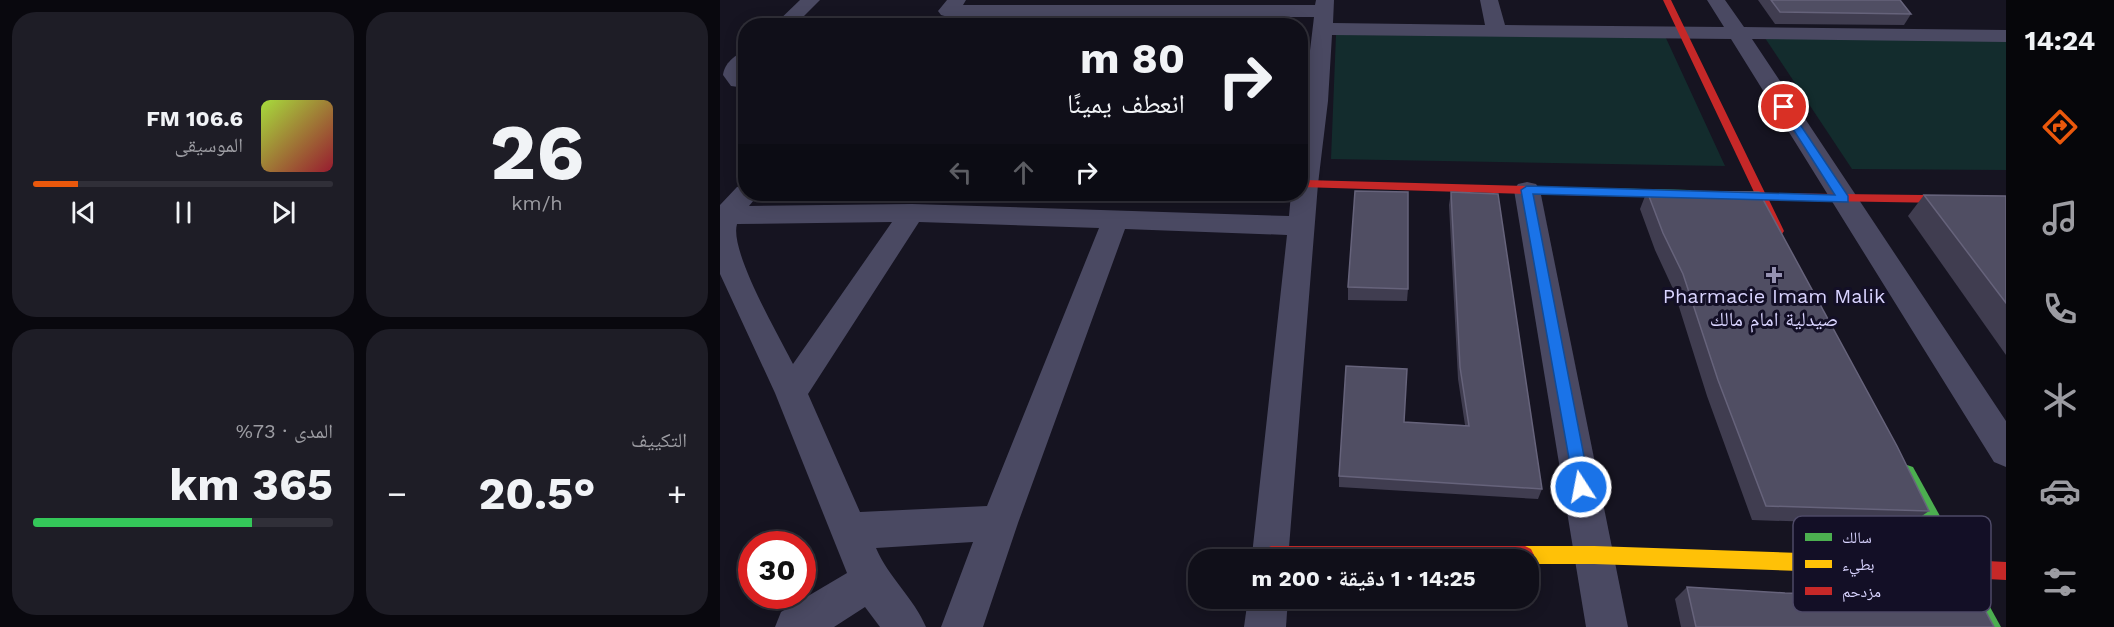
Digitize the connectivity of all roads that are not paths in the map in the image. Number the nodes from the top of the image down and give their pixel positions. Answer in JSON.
{"nodes":[{"id":1,"x":811,"y":0,"type":"edge"},
{"id":2,"x":1489,"y":0,"type":"edge"},
{"id":3,"x":1667,"y":0,"type":"edge"},
{"id":4,"x":1716,"y":0,"type":"edge"},
{"id":5,"x":947,"y":12,"type":"edge"},
{"id":6,"x":1324,"y":13,"type":"edge"},
{"id":7,"x":1911,"y":17,"type":"edge"},
{"id":8,"x":791,"y":18,"type":"edge"},
{"id":9,"x":1496,"y":30,"type":"junction"},
{"id":10,"x":1683,"y":32,"type":"junction"},
{"id":11,"x":1736,"y":34,"type":"junction"},
{"id":12,"x":1926,"y":34,"type":"junction"},
{"id":13,"x":2006,"y":36,"type":"edge"},
{"id":14,"x":738,"y":65,"type":"edge"},
{"id":15,"x":738,"y":79,"type":"edge"},
{"id":16,"x":1309,"y":101,"type":"edge"},
{"id":17,"x":1308,"y":122,"type":"edge"},
{"id":18,"x":1308,"y":184,"type":"edge"},
{"id":19,"x":1527,"y":190,"type":"junction"},
{"id":20,"x":1701,"y":195,"type":"edge"},
{"id":21,"x":1724,"y":195,"type":"edge"},
{"id":22,"x":1759,"y":196,"type":"junction"},
{"id":23,"x":1844,"y":199,"type":"junction"},
{"id":24,"x":2006,"y":200,"type":"edge"},
{"id":25,"x":1304,"y":201,"type":"edge"},
{"id":26,"x":736,"y":204,"type":"edge"},
{"id":27,"x":912,"y":213,"type":"junction"},
{"id":28,"x":1115,"y":221,"type":"junction"},
{"id":29,"x":1302,"y":226,"type":"junction"},
{"id":30,"x":1787,"y":248,"type":"edge"},
{"id":31,"x":790,"y":393,"type":"junction"},
{"id":32,"x":2006,"y":451,"type":"edge"},
{"id":33,"x":1903,"y":464,"type":"edge"},
{"id":34,"x":1931,"y":516,"type":"edge"},
{"id":35,"x":999,"y":523,"type":"junction"},
{"id":36,"x":848,"y":531,"type":"junction"},
{"id":37,"x":1272,"y":549,"type":"edge"},
{"id":38,"x":1539,"y":555,"type":"edge"},
{"id":39,"x":1594,"y":555,"type":"junction"},
{"id":40,"x":1793,"y":562,"type":"edge"},
{"id":41,"x":1991,"y":570,"type":"edge"},
{"id":42,"x":2006,"y":571,"type":"edge"},
{"id":43,"x":870,"y":581,"type":"junction"},
{"id":44,"x":1267,"y":609,"type":"edge"},
{"id":45,"x":1984,"y":612,"type":"edge"},
{"id":46,"x":796,"y":627,"type":"edge"},
{"id":47,"x":905,"y":627,"type":"edge"},
{"id":48,"x":962,"y":627,"type":"edge"},
{"id":49,"x":1265,"y":627,"type":"edge"},
{"id":50,"x":1607,"y":627,"type":"edge"},
{"id":51,"x":1992,"y":627,"type":"edge"}],
"edges":[{"from":1,"to":8,"type":"street"},
{"from":2,"to":9,"type":"street"},
{"from":3,"to":10,"type":"street"},
{"from":4,"to":11,"type":"street"},
{"from":5,"to":6,"type":"street"},
{"from":6,"to":9,"type":"street"},
{"from":6,"to":16,"type":"street"},
{"from":7,"to":12,"type":"street"},
{"from":9,"to":10,"type":"street"},
{"from":10,"to":11,"type":"street"},
{"from":10,"to":22,"type":"street"},
{"from":11,"to":12,"type":"street"},
{"from":11,"to":23,"type":"street"},
{"from":12,"to":13,"type":"street"},
{"from":14,"to":15,"type":"street"},
{"from":16,"to":17,"type":"street"},
{"from":18,"to":19,"type":"street"},
{"from":19,"to":20,"type":"street"},
{"from":19,"to":39,"type":"street"},
{"from":21,"to":22,"type":"street"},
{"from":22,"to":23,"type":"street"},
{"from":22,"to":30,"type":"street"},
{"from":23,"to":24,"type":"street"},
{"from":23,"to":32,"type":"street"},
{"from":25,"to":29,"type":"street"},
{"from":26,"to":27,"type":"street"},
{"from":26,"to":31,"type":"street"},
{"from":27,"to":28,"type":"street"},
{"from":27,"to":31,"type":"street"},
{"from":28,"to":29,"type":"street"},
{"from":28,"to":35,"type":"street"},
{"from":29,"to":37,"type":"street"},
{"from":31,"to":36,"type":"street"},
{"from":33,"to":34,"type":"street"},
{"from":35,"to":36,"type":"street"},
{"from":35,"to":48,"type":"street"},
{"from":36,"to":43,"type":"street"},
{"from":38,"to":39,"type":"street"},
{"from":39,"to":40,"type":"street"},
{"from":39,"to":50,"type":"street"},
{"from":41,"to":42,"type":"street"},
{"from":43,"to":46,"type":"street"},
{"from":43,"to":47,"type":"street"},
{"from":44,"to":49,"type":"street"},
{"from":45,"to":51,"type":"street"}]}
